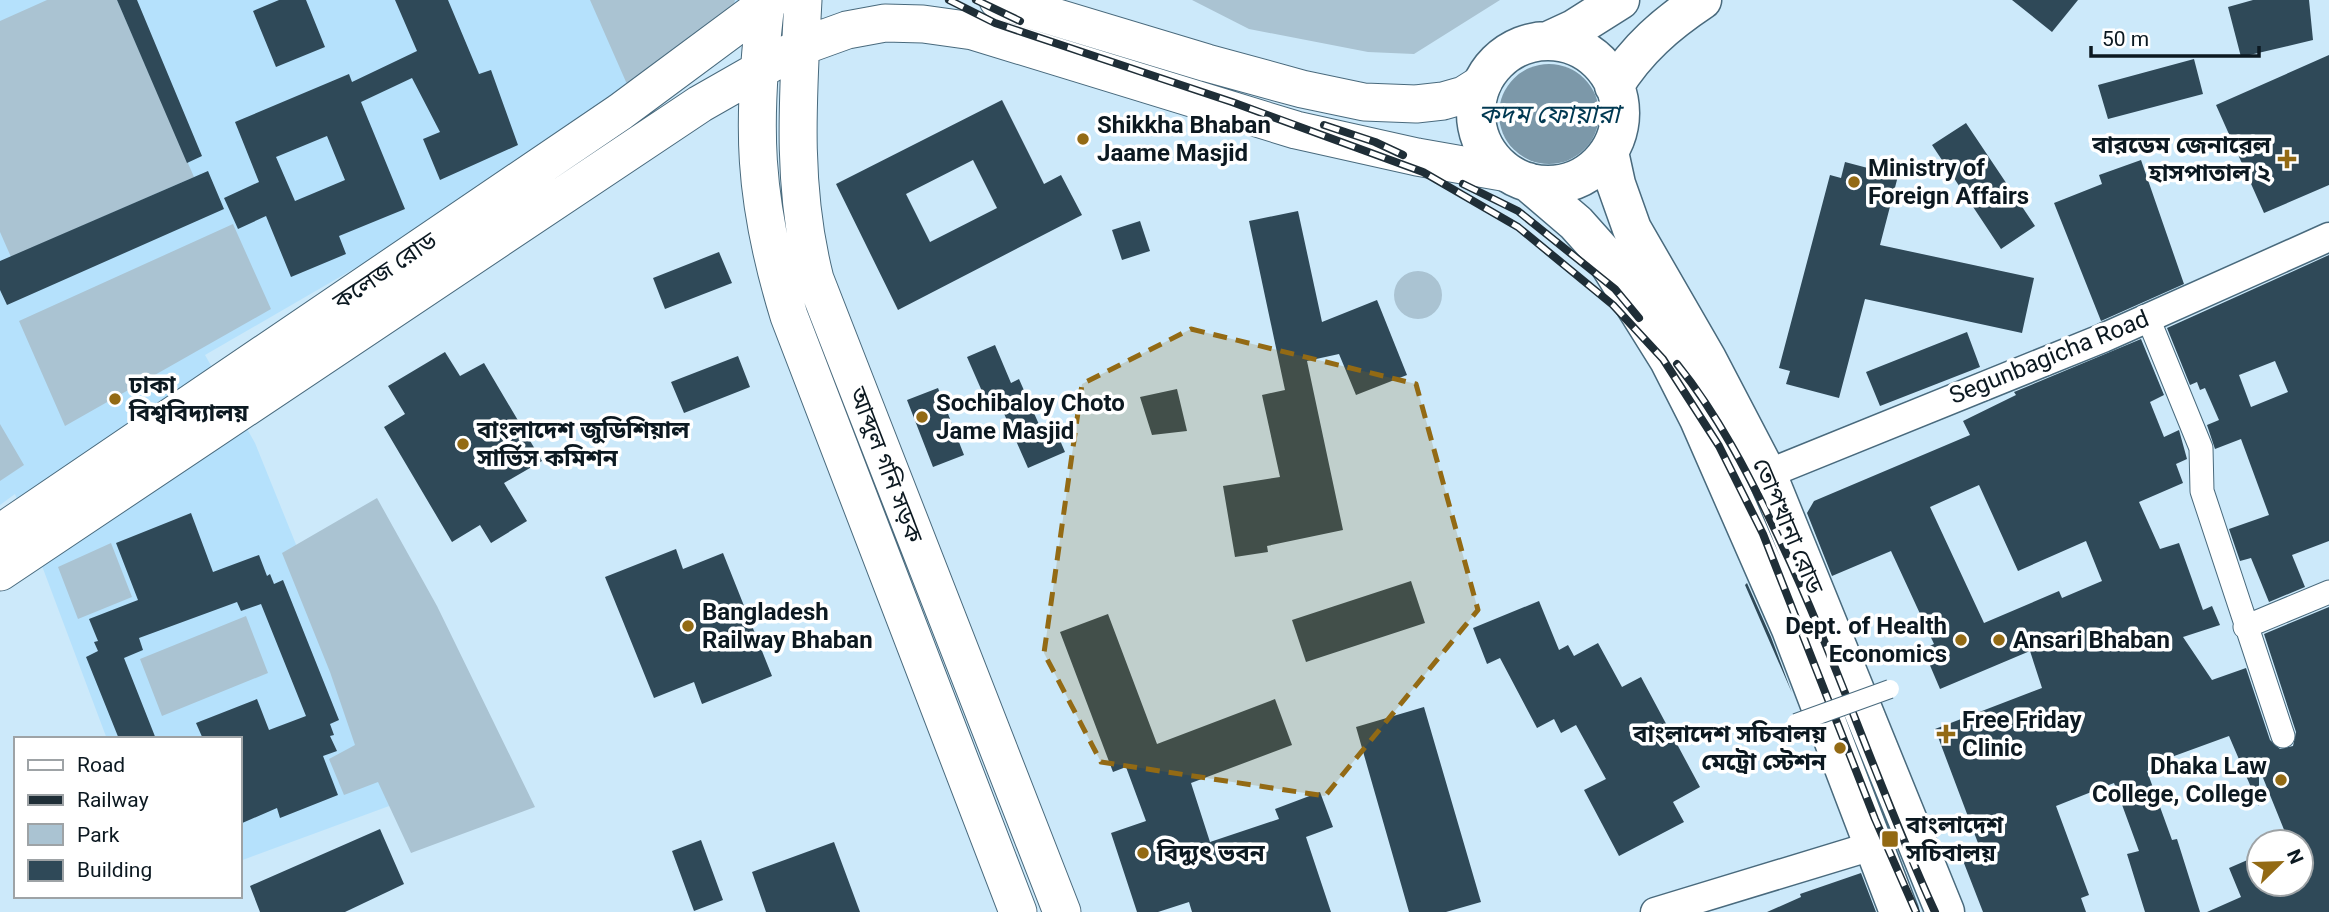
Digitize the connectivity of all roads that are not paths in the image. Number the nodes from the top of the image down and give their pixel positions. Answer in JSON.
{"nodes":[{"id":1,"x":803,"y":0,"type":"edge"},
{"id":2,"x":998,"y":0,"type":"edge"},
{"id":3,"x":1620,"y":0,"type":"edge"},
{"id":4,"x":1702,"y":0,"type":"edge"},
{"id":5,"x":768,"y":2,"type":"edge"},
{"id":6,"x":1548,"y":41,"type":"junction"},
{"id":7,"x":800,"y":47,"type":"junction"},
{"id":8,"x":758,"y":70,"type":"junction"},
{"id":9,"x":1483,"y":83,"type":"junction"},
{"id":10,"x":1614,"y":86,"type":"junction"},
{"id":11,"x":1609,"y":152,"type":"junction"},
{"id":12,"x":1518,"y":178,"type":"junction"},
{"id":13,"x":2329,"y":237,"type":"edge"},
{"id":14,"x":2148,"y":318,"type":"junction"},
{"id":15,"x":1767,"y":474,"type":"junction"},
{"id":16,"x":0,"y":533,"type":"edge"},
{"id":17,"x":0,"y":572,"type":"edge"},
{"id":18,"x":2329,"y":592,"type":"edge"},
{"id":19,"x":1826,"y":615,"type":"junction"},
{"id":20,"x":2245,"y":627,"type":"junction"},
{"id":21,"x":1791,"y":629,"type":"junction"},
{"id":22,"x":1890,"y":689,"type":"dead end"},
{"id":23,"x":1796,"y":723,"type":"dead end"},
{"id":24,"x":2283,"y":736,"type":"dead end"},
{"id":25,"x":1872,"y":846,"type":"junction"},
{"id":26,"x":1018,"y":912,"type":"edge"},
{"id":27,"x":1062,"y":912,"type":"edge"},
{"id":28,"x":1655,"y":912,"type":"edge"},
{"id":29,"x":1899,"y":912,"type":"edge"},
{"id":30,"x":1945,"y":912,"type":"edge"}],
"edges":[{"from":1,"to":7,"type":"main road","name":"আব্দুল গনি সড়ক"},
{"from":2,"to":9,"type":"main road"},
{"from":3,"to":6,"type":"highway"},
{"from":4,"to":10,"type":"highway"},
{"from":5,"to":8,"type":"main road","name":"আব্দুল গনি সড়ক"},
{"from":5,"to":16,"type":"main road","name":"কলেজ রোড"},
{"from":6,"to":9,"type":"highway"},
{"from":6,"to":10,"type":"highway"},
{"from":7,"to":8,"type":"main road","name":"কলেজ রোড"},
{"from":7,"to":12,"type":"main road","name":"কলেজ রোড"},
{"from":7,"to":27,"type":"main road","name":"আব্দুল গনি সড়ক"},
{"from":8,"to":17,"type":"main road","name":"কলেজ রোড"},
{"from":8,"to":26,"type":"main road","name":"আব্দুল গনি সড়ক"},
{"from":9,"to":12,"type":"highway"},
{"from":10,"to":11,"type":"highway"},
{"from":11,"to":12,"type":"highway"},
{"from":11,"to":15,"type":"highway","name":"তোপখানা রোড"},
{"from":12,"to":21,"type":"highway","name":"তোপখানা রোড"},
{"from":13,"to":14,"type":"street","name":"Segunbagicha Road"},
{"from":14,"to":15,"type":"street","name":"Segunbagicha Road"},
{"from":14,"to":20,"type":"street"},
{"from":15,"to":19,"type":"highway","name":"তোপখানা রোড"},
{"from":18,"to":20,"type":"street"},
{"from":19,"to":21,"type":"highway"},
{"from":19,"to":30,"type":"highway","name":"তোপখানা রোড"},
{"from":20,"to":24,"type":"street"},
{"from":21,"to":25,"type":"highway","name":"তোপখানা রোড"},
{"from":22,"to":23,"type":"street","bridge":true},
{"from":25,"to":28,"type":"street"},
{"from":25,"to":29,"type":"highway","name":"তোপখানা রোড"}]}
